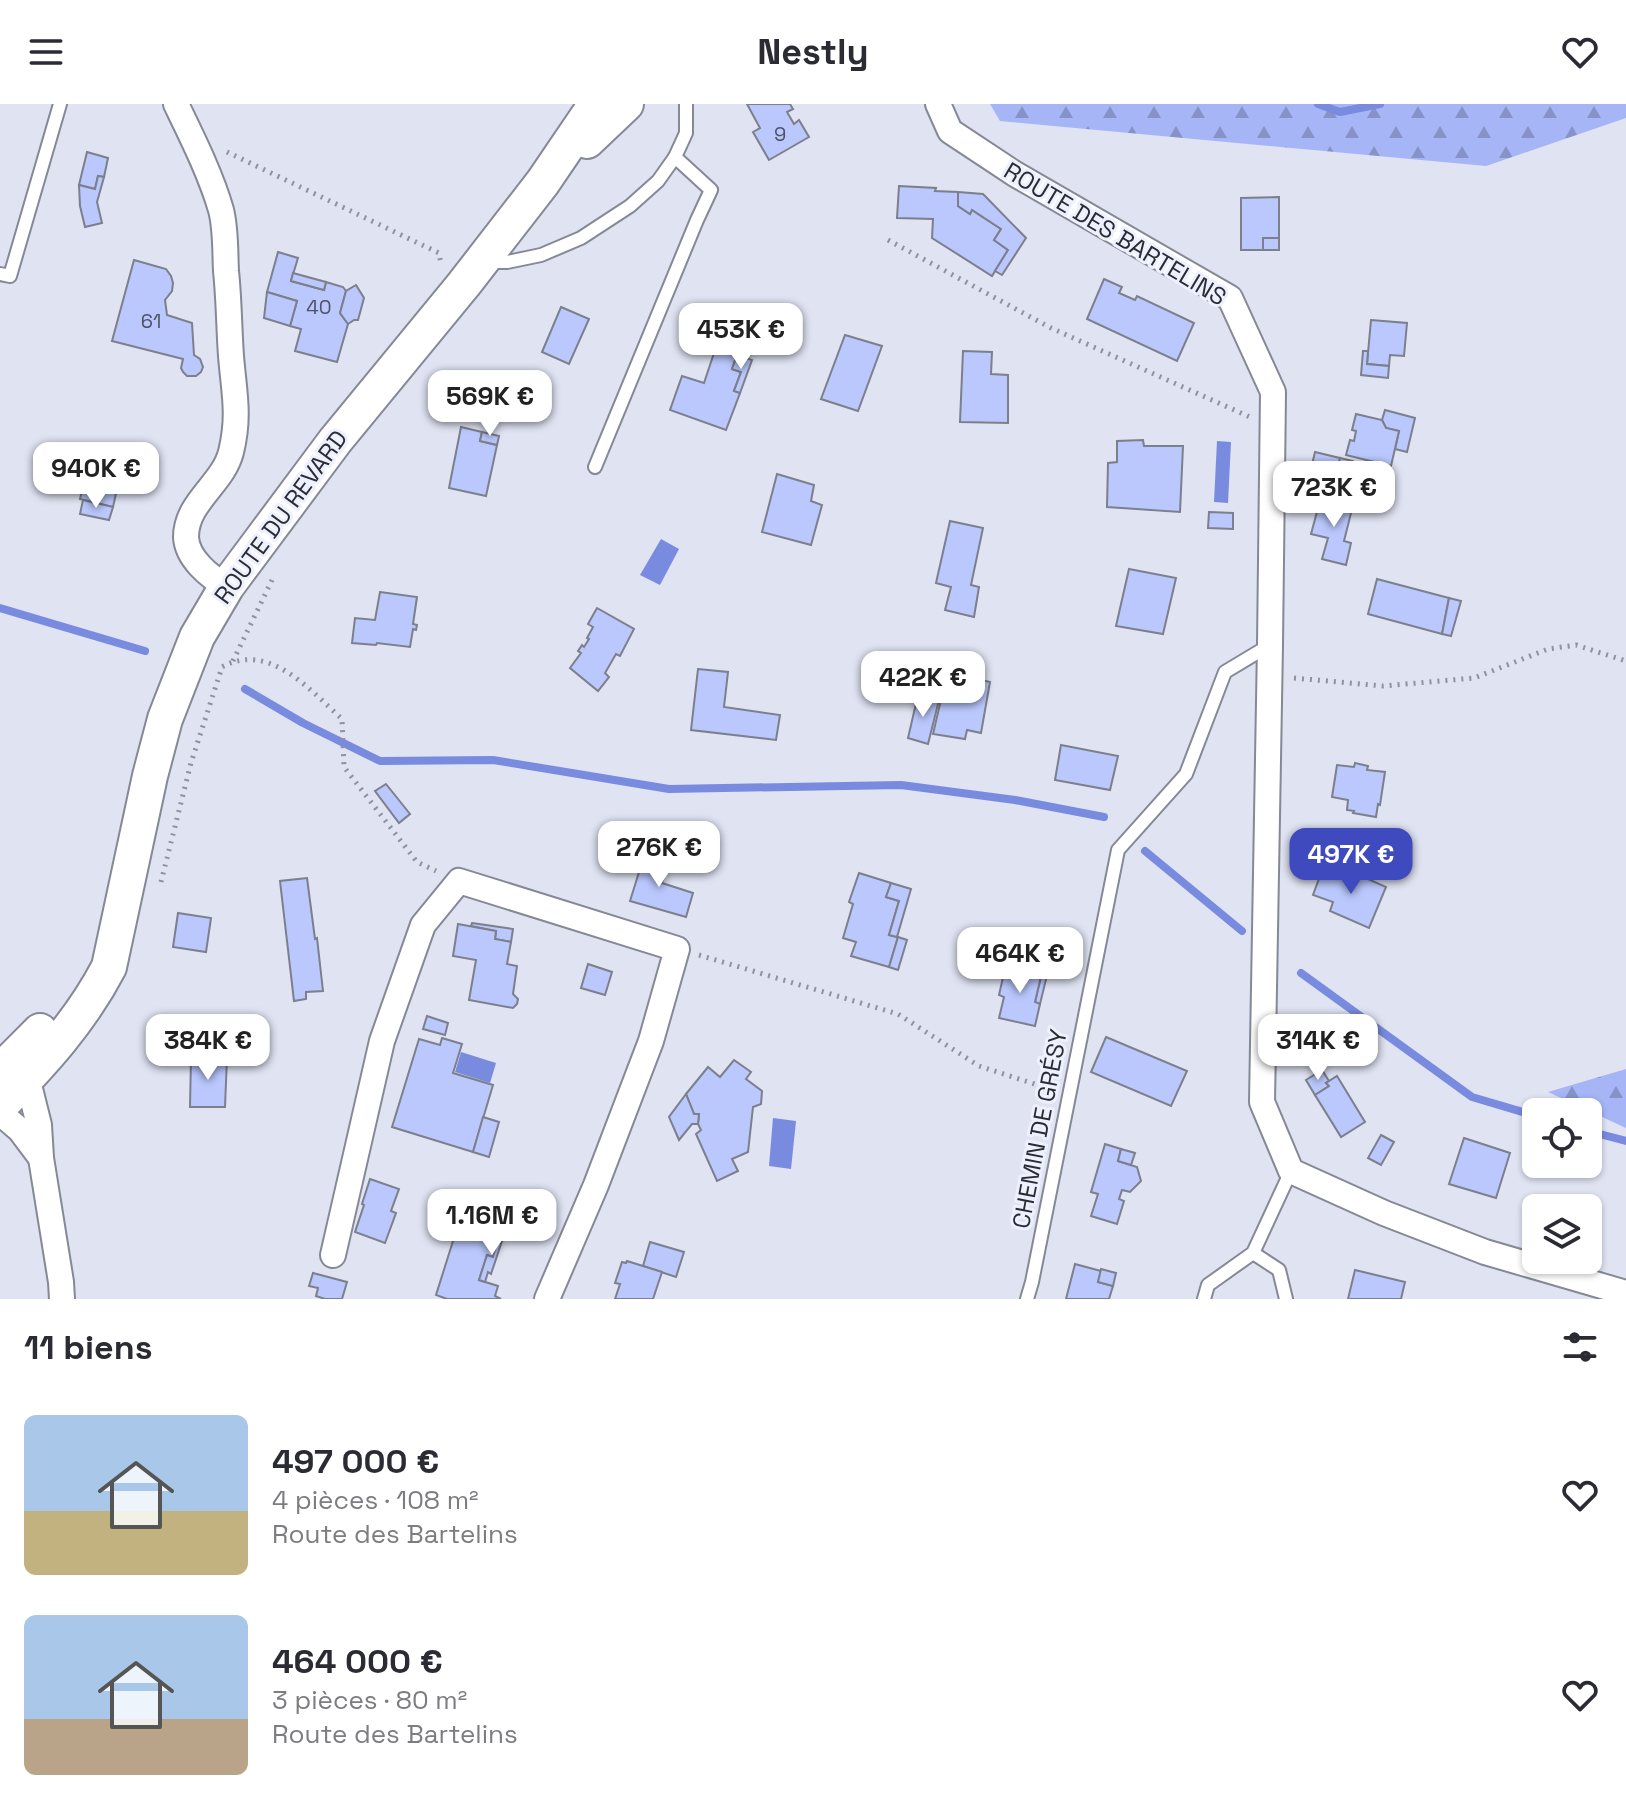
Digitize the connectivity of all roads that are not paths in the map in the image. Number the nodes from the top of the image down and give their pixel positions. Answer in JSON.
{"nodes":[{"id":1,"x":60,"y":104,"type":"edge"},
{"id":2,"x":176,"y":104,"type":"edge"},
{"id":3,"x":596,"y":104,"type":"edge"},
{"id":4,"x":626,"y":104,"type":"edge"},
{"id":5,"x":686,"y":104,"type":"edge"},
{"id":6,"x":938,"y":104,"type":"edge"},
{"id":7,"x":675,"y":157,"type":"junction"},
{"id":8,"x":543,"y":182,"type":"junction"},
{"id":9,"x":471,"y":273,"type":"junction"},
{"id":10,"x":0,"y":274,"type":"edge"},
{"id":11,"x":595,"y":467,"type":"dead end"},
{"id":12,"x":227,"y":586,"type":"junction"},
{"id":13,"x":1270,"y":645,"type":"junction"},
{"id":14,"x":8,"y":1076,"type":"edge"},
{"id":15,"x":0,"y":1106,"type":"edge"},
{"id":16,"x":0,"y":1113,"type":"edge"},
{"id":17,"x":41,"y":1158,"type":"junction"},
{"id":18,"x":1291,"y":1171,"type":"junction"},
{"id":19,"x":1253,"y":1253,"type":"junction"},
{"id":20,"x":333,"y":1255,"type":"dead end"},
{"id":21,"x":1626,"y":1293,"type":"edge"},
{"id":22,"x":62,"y":1299,"type":"edge"},
{"id":23,"x":547,"y":1299,"type":"edge"},
{"id":24,"x":1027,"y":1299,"type":"edge"},
{"id":25,"x":1204,"y":1299,"type":"edge"},
{"id":26,"x":1286,"y":1299,"type":"edge"}],
"edges":[{"from":1,"to":10,"type":"lane"},
{"from":2,"to":12,"type":"street"},
{"from":3,"to":8,"type":"main road","name":"ROUTE DU REVARD"},
{"from":4,"to":8,"type":"main road","name":"ROUTE DU REVARD"},
{"from":5,"to":7,"type":"lane"},
{"from":6,"to":13,"type":"street","name":"ROUTE DES BARTELINS"},
{"from":7,"to":9,"type":"lane"},
{"from":7,"to":11,"type":"lane"},
{"from":8,"to":9,"type":"main road","name":"ROUTE DU REVARD"},
{"from":9,"to":12,"type":"main road","name":"ROUTE DU REVARD"},
{"from":12,"to":14,"type":"main road","name":"ROUTE DU REVARD"},
{"from":13,"to":18,"type":"street","name":"ROUTE DES BARTELINS"},
{"from":13,"to":24,"type":"lane","name":"CHEMIN DE GRÉSY"},
{"from":14,"to":15,"type":"main road","name":"ROUTE DU REVARD"},
{"from":14,"to":17,"type":"street"},
{"from":16,"to":17,"type":"street"},
{"from":17,"to":22,"type":"street"},
{"from":18,"to":19,"type":"lane"},
{"from":18,"to":21,"type":"street"},
{"from":19,"to":25,"type":"lane"},
{"from":19,"to":26,"type":"lane"},
{"from":20,"to":23,"type":"street"}]}
